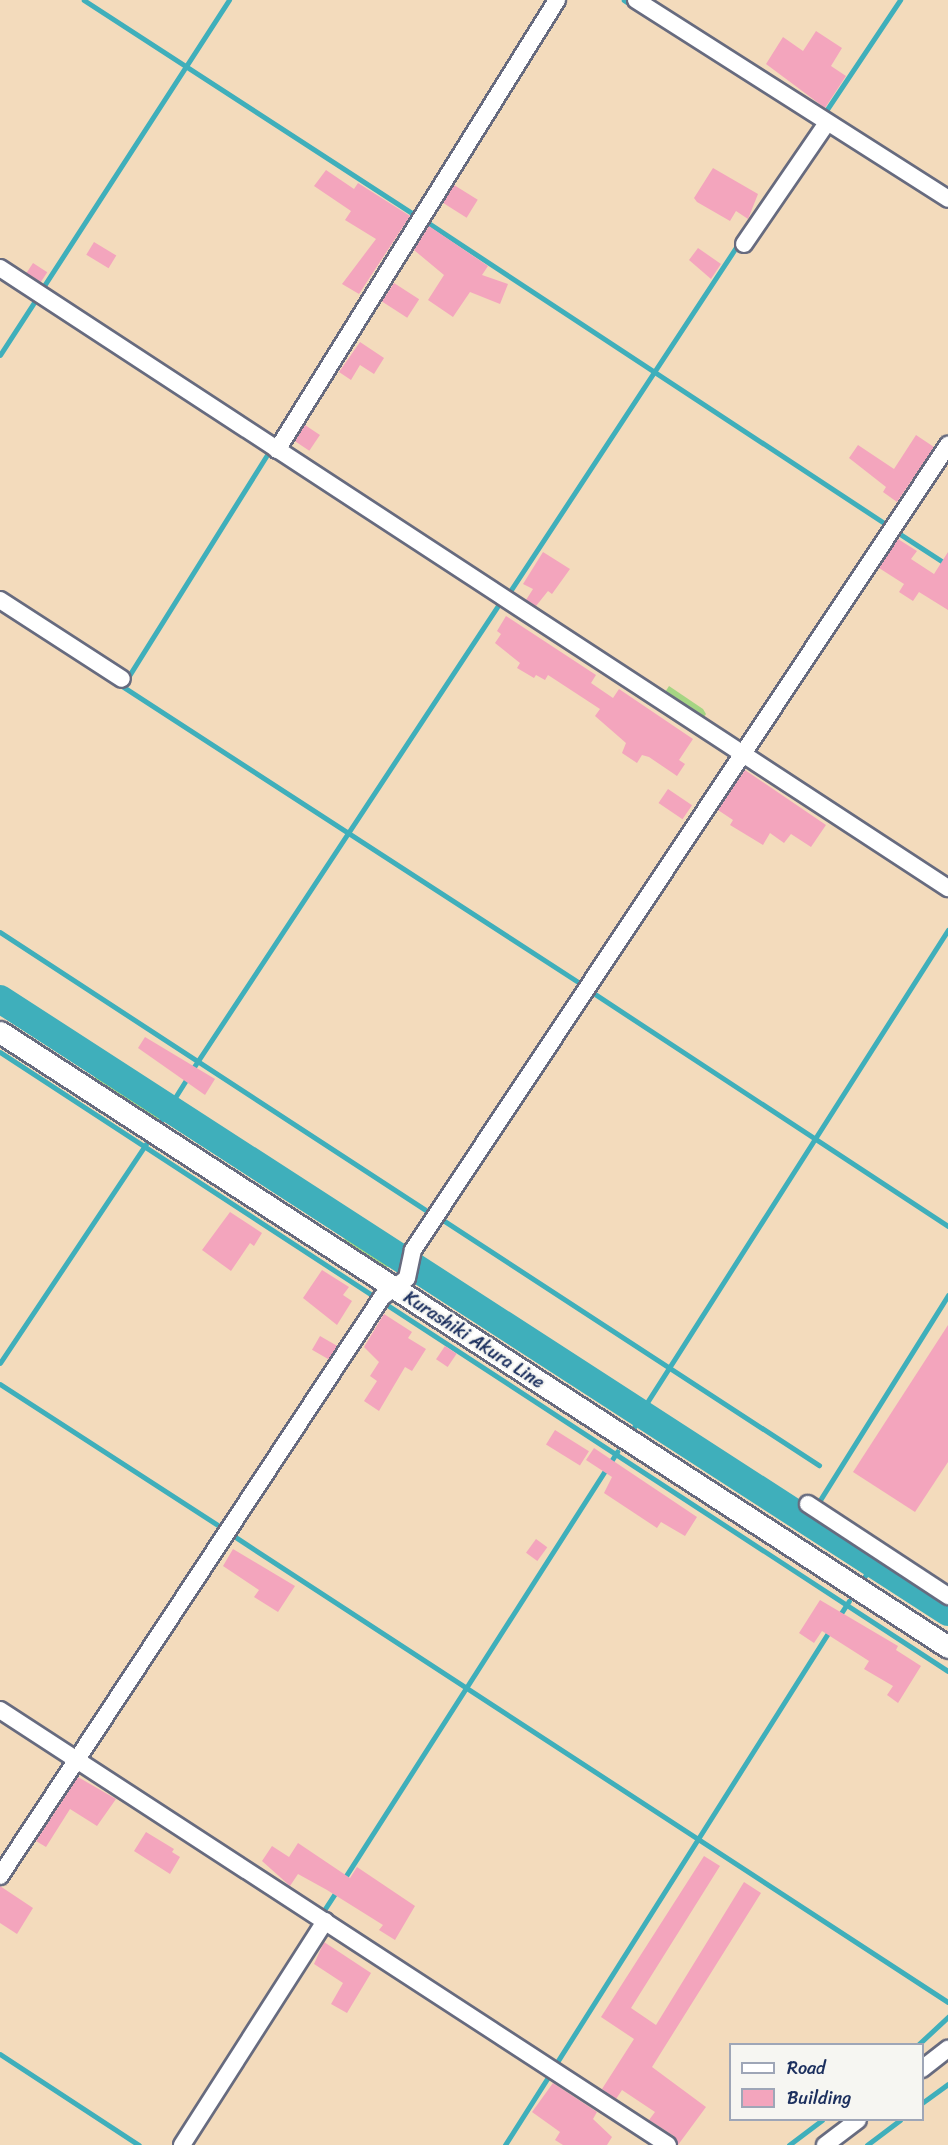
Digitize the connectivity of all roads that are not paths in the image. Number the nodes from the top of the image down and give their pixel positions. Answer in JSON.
{"nodes":[{"id":1,"x":557,"y":0,"type":"edge"},
{"id":2,"x":636,"y":0,"type":"edge"},
{"id":3,"x":825,"y":126,"type":"junction"},
{"id":4,"x":948,"y":199,"type":"edge"},
{"id":5,"x":744,"y":244,"type":"dead end"},
{"id":6,"x":0,"y":268,"type":"edge"},
{"id":7,"x":948,"y":446,"type":"edge"},
{"id":8,"x":277,"y":450,"type":"junction"},
{"id":9,"x":0,"y":600,"type":"edge"},
{"id":10,"x":122,"y":679,"type":"dead end"},
{"id":11,"x":742,"y":753,"type":"junction"},
{"id":12,"x":948,"y":888,"type":"edge"},
{"id":13,"x":0,"y":1032,"type":"edge"},
{"id":14,"x":384,"y":1297,"type":"junction"},
{"id":15,"x":813,"y":1507,"type":"dead end"},
{"id":16,"x":948,"y":1596,"type":"edge"},
{"id":17,"x":948,"y":1647,"type":"edge"},
{"id":18,"x":0,"y":1710,"type":"edge"},
{"id":19,"x":73,"y":1761,"type":"junction"},
{"id":20,"x":0,"y":1876,"type":"edge"},
{"id":21,"x":321,"y":1922,"type":"junction"},
{"id":22,"x":948,"y":2049,"type":"edge"},
{"id":23,"x":924,"y":2067,"type":"edge"},
{"id":24,"x":857,"y":2121,"type":"edge"},
{"id":25,"x":182,"y":2145,"type":"edge"},
{"id":26,"x":668,"y":2145,"type":"edge"},
{"id":27,"x":825,"y":2145,"type":"edge"}],
"edges":[{"from":1,"to":8,"type":"street"},
{"from":2,"to":3,"type":"street"},
{"from":3,"to":4,"type":"street"},
{"from":3,"to":5,"type":"street"},
{"from":6,"to":8,"type":"street"},
{"from":7,"to":11,"type":"street"},
{"from":8,"to":11,"type":"street"},
{"from":9,"to":10,"type":"street"},
{"from":11,"to":12,"type":"street"},
{"from":11,"to":14,"type":"street"},
{"from":13,"to":14,"type":"main road","name":"Kurashiki Akura Line"},
{"from":14,"to":17,"type":"main road","name":"Kurashiki Akura Line"},
{"from":14,"to":19,"type":"street"},
{"from":15,"to":16,"type":"street"},
{"from":18,"to":19,"type":"street"},
{"from":19,"to":20,"type":"street"},
{"from":19,"to":21,"type":"street"},
{"from":21,"to":25,"type":"street"},
{"from":21,"to":26,"type":"street"},
{"from":22,"to":23,"type":"street"},
{"from":24,"to":27,"type":"street"}]}
